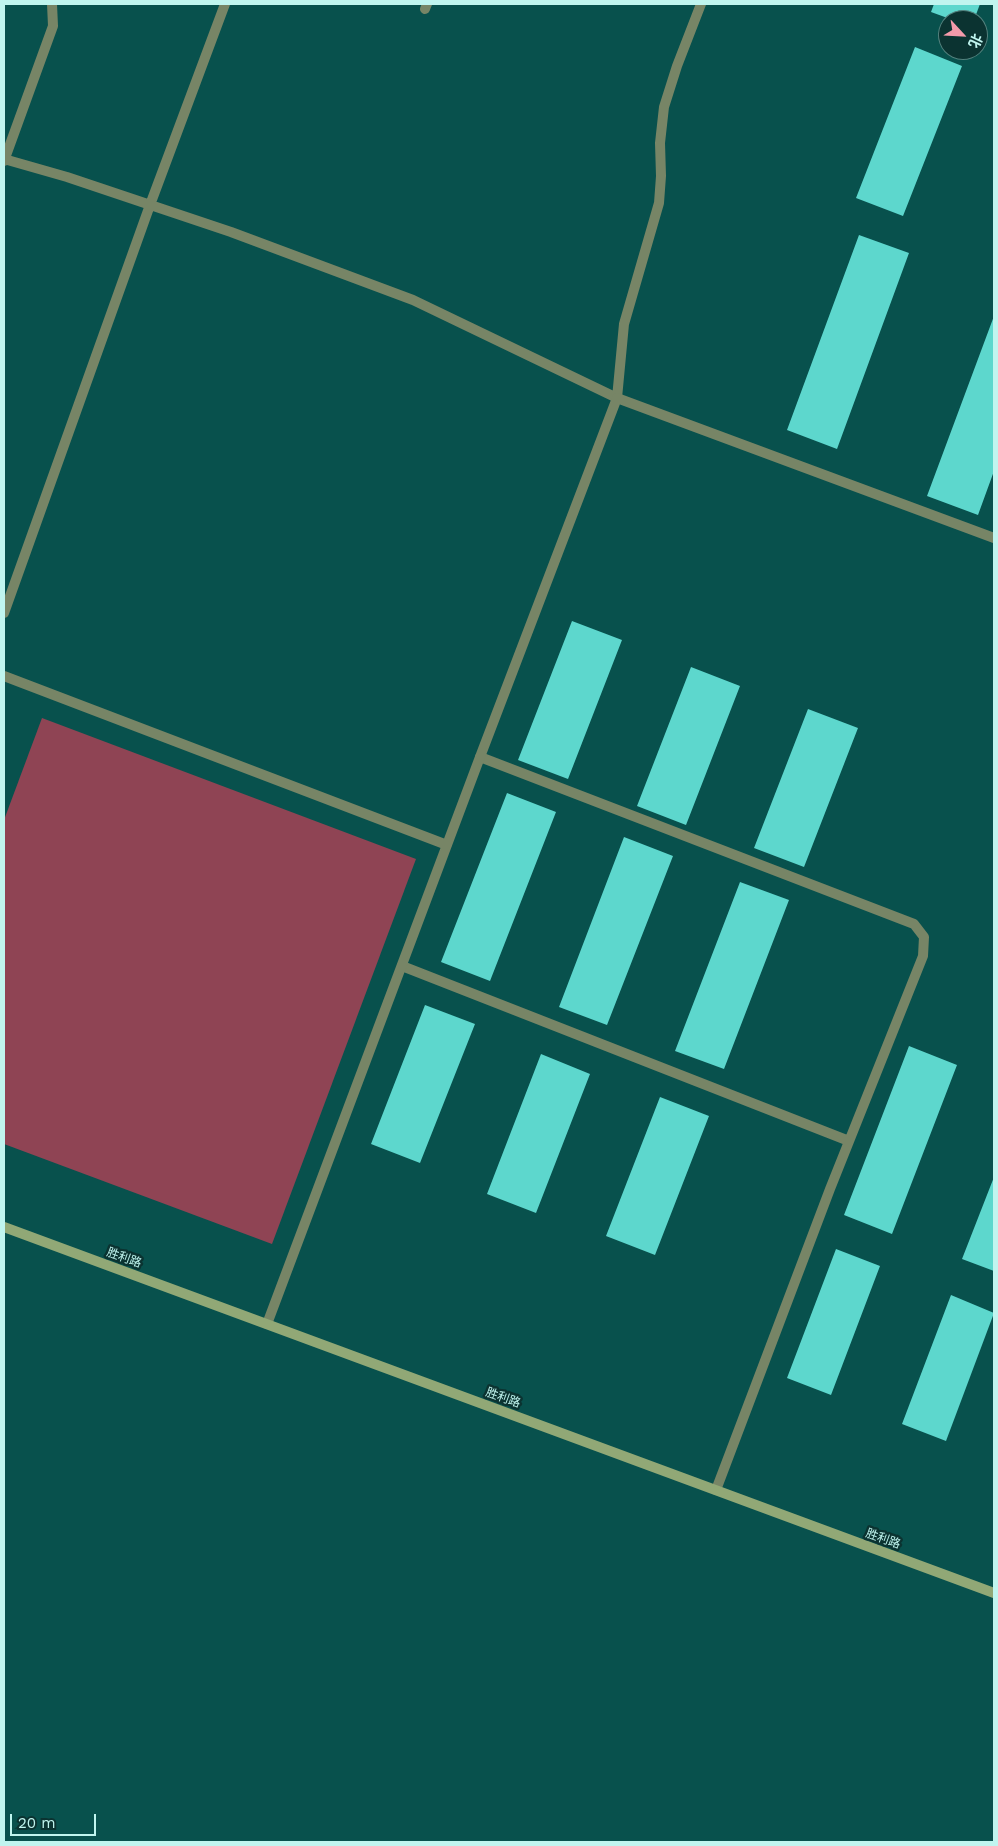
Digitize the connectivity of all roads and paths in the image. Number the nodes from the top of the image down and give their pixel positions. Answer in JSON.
{"nodes":[{"id":1,"x":52,"y":4,"type":"edge"},
{"id":2,"x":225,"y":4,"type":"edge"},
{"id":3,"x":701,"y":4,"type":"edge"},
{"id":4,"x":4,"y":160,"type":"edge"},
{"id":5,"x":150,"y":205,"type":"junction"},
{"id":6,"x":618,"y":398,"type":"junction"},
{"id":7,"x":994,"y":538,"type":"edge"},
{"id":8,"x":4,"y":613,"type":"edge"},
{"id":9,"x":4,"y":676,"type":"edge"},
{"id":10,"x":480,"y":757,"type":"junction"},
{"id":11,"x":447,"y":845,"type":"junction"},
{"id":12,"x":402,"y":966,"type":"junction"},
{"id":13,"x":849,"y":1142,"type":"junction"},
{"id":14,"x":4,"y":1226,"type":"edge"},
{"id":15,"x":268,"y":1324,"type":"junction"},
{"id":16,"x":716,"y":1490,"type":"junction"},
{"id":17,"x":994,"y":1593,"type":"edge"}],
"edges":[{"from":1,"to":4,"type":"street"},
{"from":2,"to":5,"type":"street"},
{"from":3,"to":6,"type":"street"},
{"from":4,"to":5,"type":"street"},
{"from":5,"to":6,"type":"street"},
{"from":5,"to":8,"type":"street"},
{"from":6,"to":7,"type":"street"},
{"from":6,"to":10,"type":"street"},
{"from":9,"to":11,"type":"street"},
{"from":10,"to":11,"type":"street"},
{"from":10,"to":13,"type":"street"},
{"from":11,"to":12,"type":"street"},
{"from":12,"to":13,"type":"street"},
{"from":12,"to":15,"type":"street"},
{"from":13,"to":16,"type":"street"},
{"from":14,"to":15,"type":"street","name":"胜利路"},
{"from":15,"to":16,"type":"street","name":"胜利路"},
{"from":16,"to":17,"type":"street","name":"胜利路"}]}
